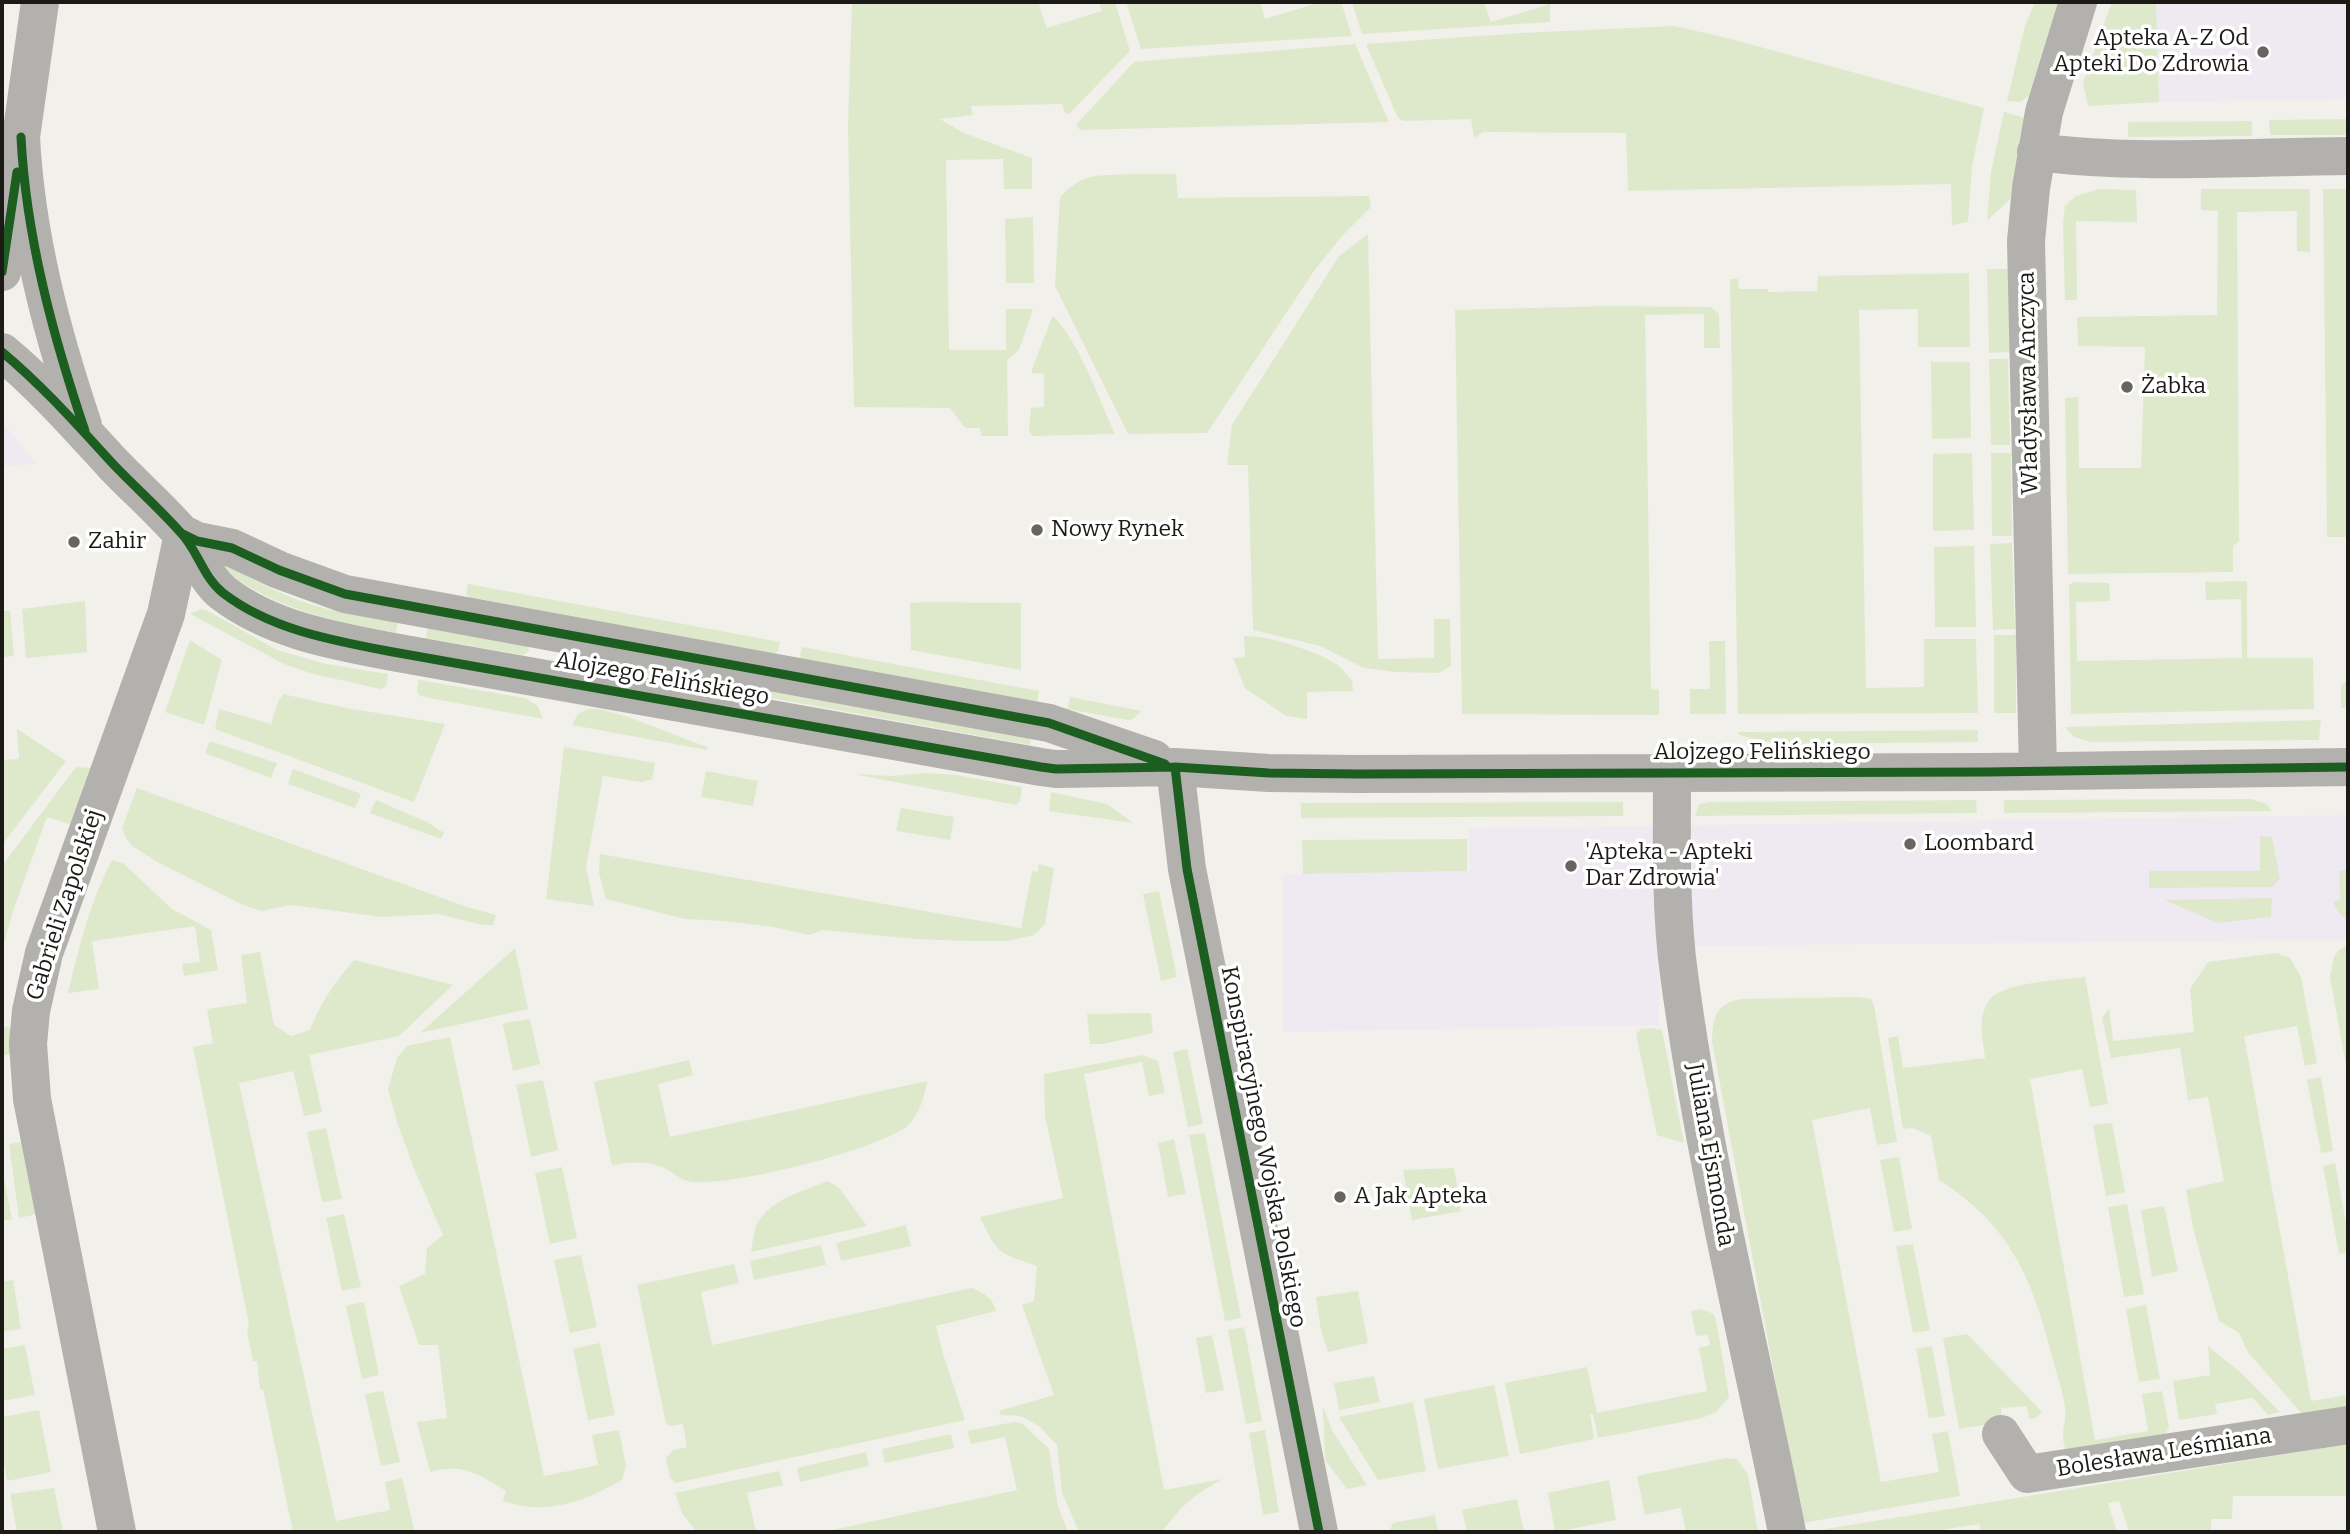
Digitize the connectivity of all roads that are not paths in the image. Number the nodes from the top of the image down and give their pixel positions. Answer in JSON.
{"nodes":[{"id":1,"x":40,"y":2,"type":"edge"},
{"id":2,"x":2078,"y":2,"type":"edge"},
{"id":3,"x":21,"y":137,"type":"junction"},
{"id":4,"x":2036,"y":152,"type":"junction"},
{"id":5,"x":2348,"y":156,"type":"edge"},
{"id":6,"x":2,"y":176,"type":"edge"},
{"id":7,"x":2,"y":272,"type":"edge"},
{"id":8,"x":2,"y":352,"type":"edge"},
{"id":9,"x":86,"y":436,"type":"junction"},
{"id":10,"x":183,"y":534,"type":"junction"},
{"id":11,"x":1175,"y":767,"type":"junction"},
{"id":12,"x":2348,"y":767,"type":"edge"},
{"id":13,"x":2038,"y":771,"type":"junction"},
{"id":14,"x":1672,"y":772,"type":"junction"},
{"id":15,"x":2348,"y":1424,"type":"edge"},
{"id":16,"x":2000,"y":1434,"type":"dead end"},
{"id":17,"x":117,"y":1532,"type":"edge"},
{"id":18,"x":1319,"y":1532,"type":"edge"},
{"id":19,"x":1787,"y":1532,"type":"edge"}],
"edges":[{"from":1,"to":3,"type":"street"},
{"from":2,"to":4,"type":"street","name":"Władysława Anczyca"},
{"from":3,"to":6,"type":"street"},
{"from":3,"to":7,"type":"street"},
{"from":3,"to":9,"type":"street"},
{"from":4,"to":5,"type":"street"},
{"from":4,"to":13,"type":"street","name":"Władysława Anczyca"},
{"from":8,"to":9,"type":"street","name":"Alojzego Felińskiego"},
{"from":9,"to":10,"type":"street","name":"Alojzego Felińskiego"},
{"from":10,"to":11,"type":"street","name":"Alojzego Felińskiego"},
{"from":10,"to":17,"type":"street","name":"Gabrieli Zapolskiej"},
{"from":11,"to":14,"type":"street","name":"Alojzego Felińskiego"},
{"from":11,"to":18,"type":"street","name":"Konspiracyjnego Wojska Polskiego"},
{"from":12,"to":13,"type":"street","name":"Alojzego Felińskiego"},
{"from":13,"to":14,"type":"street","name":"Alojzego Felińskiego"},
{"from":14,"to":19,"type":"street","name":"Juliana Ejsmonda"},
{"from":15,"to":16,"type":"street","name":"Bolesława Leśmiana"}]}
